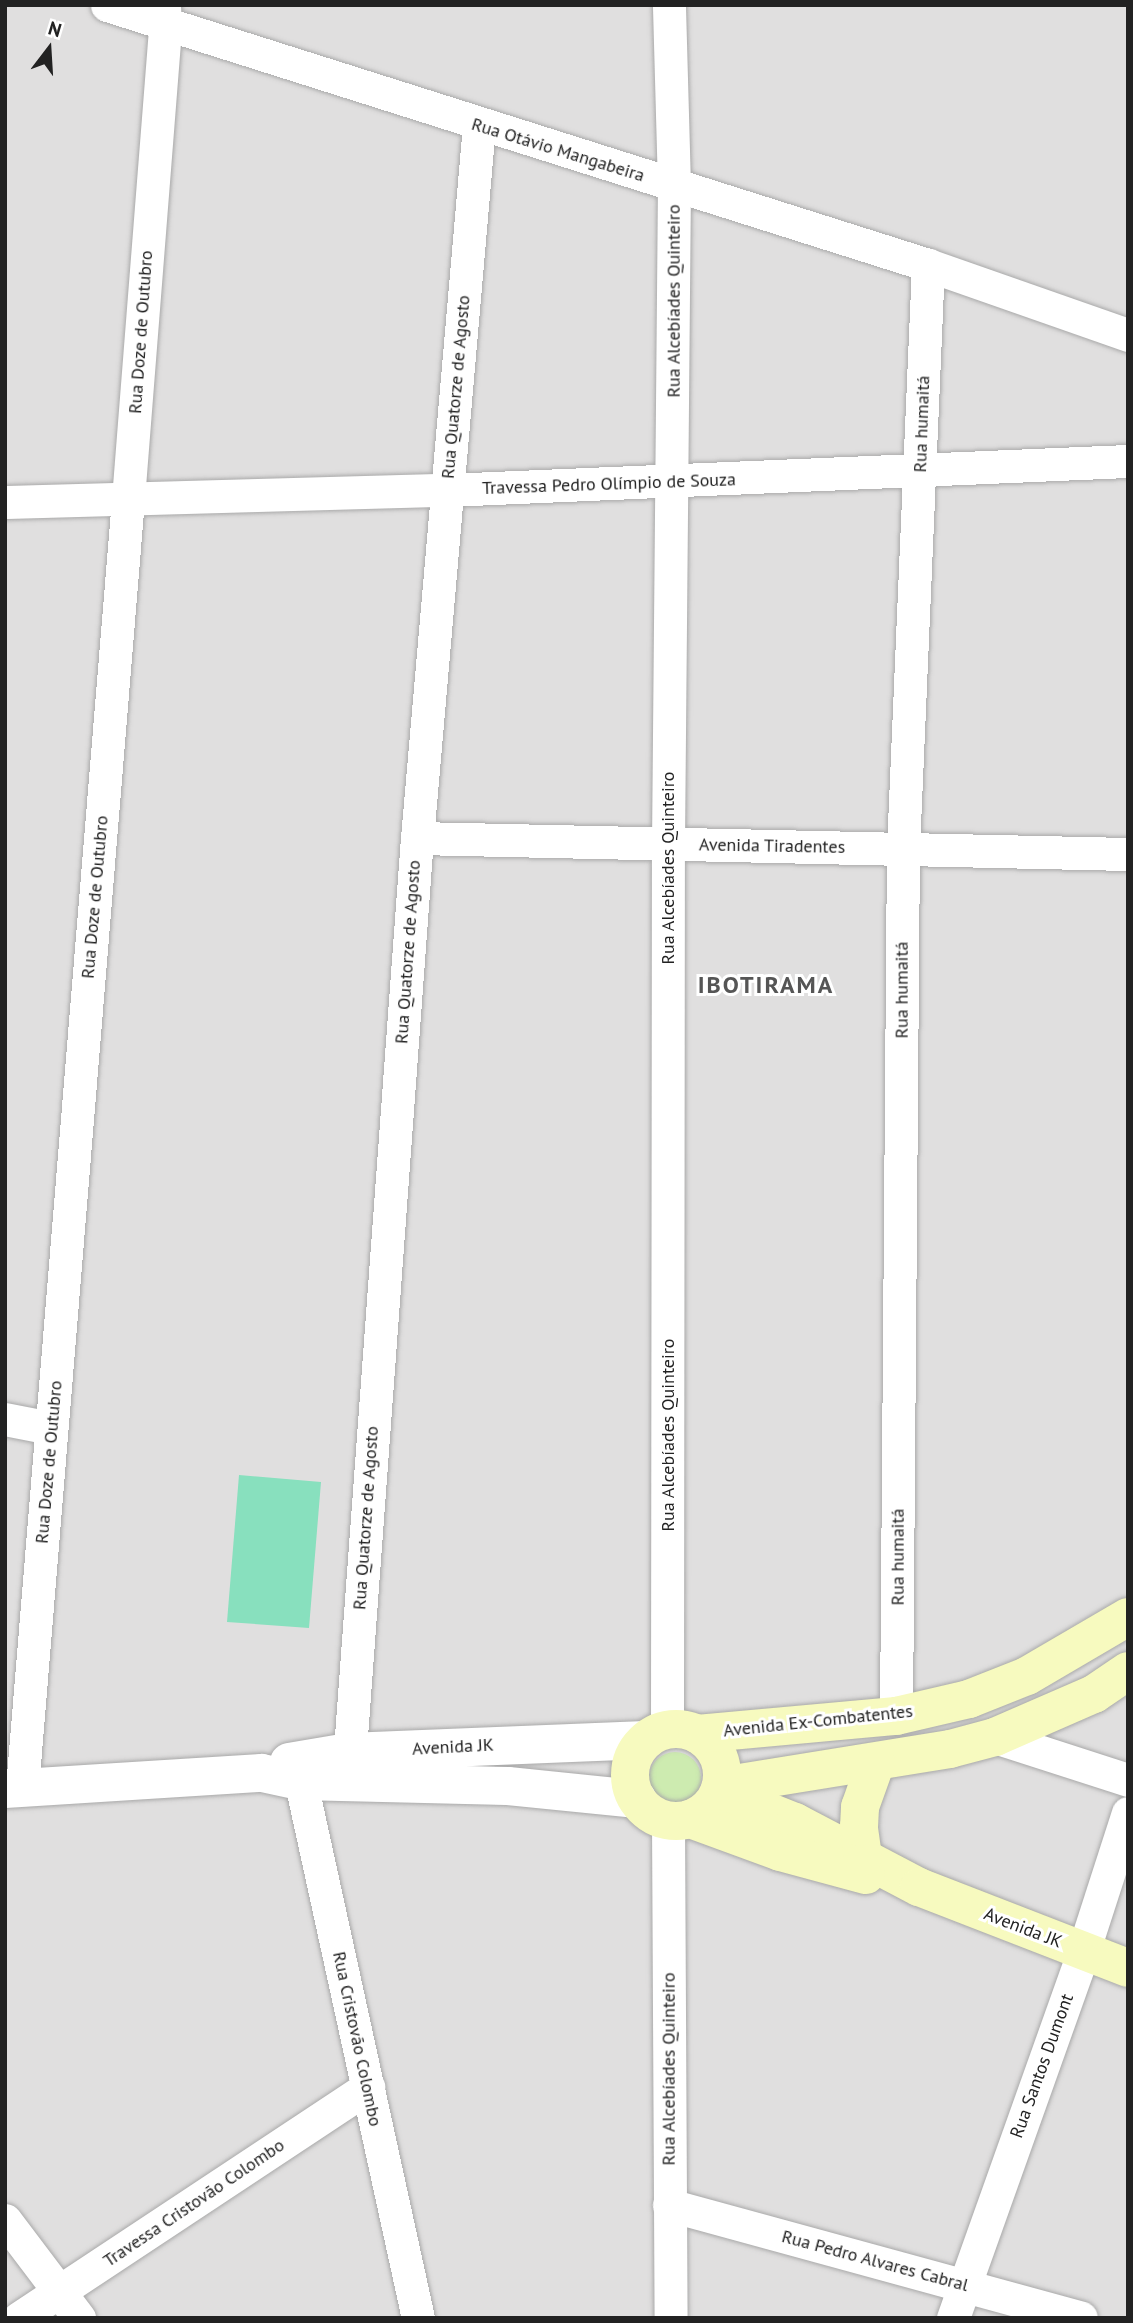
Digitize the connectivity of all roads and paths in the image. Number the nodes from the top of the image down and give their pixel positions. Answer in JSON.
{"nodes":[{"id":1,"x":107,"y":5,"type":"edge"},
{"id":2,"x":669,"y":5,"type":"edge"},
{"id":3,"x":165,"y":15,"type":"edge"},
{"id":4,"x":479,"y":125,"type":"junction"},
{"id":5,"x":674,"y":186,"type":"junction"},
{"id":6,"x":928,"y":265,"type":"junction"},
{"id":7,"x":1128,"y":335,"type":"edge"},
{"id":8,"x":1128,"y":461,"type":"edge"},
{"id":9,"x":920,"y":472,"type":"junction"},
{"id":10,"x":674,"y":481,"type":"junction"},
{"id":11,"x":447,"y":491,"type":"junction"},
{"id":12,"x":128,"y":499,"type":"junction"},
{"id":13,"x":5,"y":502,"type":"edge"},
{"id":14,"x":417,"y":838,"type":"junction"},
{"id":15,"x":668,"y":844,"type":"junction"},
{"id":16,"x":903,"y":849,"type":"junction"},
{"id":17,"x":1128,"y":854,"type":"edge"},
{"id":18,"x":5,"y":1419,"type":"edge"},
{"id":19,"x":51,"y":1428,"type":"junction"},
{"id":20,"x":1128,"y":1617,"type":"edge"},
{"id":21,"x":1128,"y":1671,"type":"edge"},
{"id":22,"x":896,"y":1716,"type":"junction"},
{"id":23,"x":670,"y":1735,"type":"junction"},
{"id":24,"x":995,"y":1737,"type":"junction"},
{"id":25,"x":876,"y":1762,"type":"junction"},
{"id":26,"x":348,"y":1766,"type":"junction"},
{"id":27,"x":286,"y":1771,"type":"junction"},
{"id":28,"x":1128,"y":1780,"type":"edge"},
{"id":29,"x":14,"y":1789,"type":"edge"},
{"id":30,"x":720,"y":1789,"type":"junction"},
{"id":31,"x":637,"y":1799,"type":"junction"},
{"id":32,"x":1128,"y":1813,"type":"edge"},
{"id":33,"x":679,"y":1820,"type":"junction"},
{"id":34,"x":863,"y":1857,"type":"junction"},
{"id":35,"x":919,"y":1887,"type":"junction"},
{"id":36,"x":1083,"y":1952,"type":"junction"},
{"id":37,"x":1128,"y":1968,"type":"edge"},
{"id":38,"x":368,"y":2087,"type":"junction"},
{"id":39,"x":669,"y":2205,"type":"junction"},
{"id":40,"x":5,"y":2220,"type":"edge"},
{"id":41,"x":964,"y":2286,"type":"junction"},
{"id":42,"x":69,"y":2305,"type":"edge"},
{"id":43,"x":19,"y":2318,"type":"edge"},
{"id":44,"x":418,"y":2318,"type":"edge"},
{"id":45,"x":671,"y":2318,"type":"edge"},
{"id":46,"x":953,"y":2318,"type":"edge"},
{"id":47,"x":1081,"y":2318,"type":"edge"}],
"edges":[{"from":1,"to":3,"type":"street","name":"Rua Otávio Mangabeira"},
{"from":2,"to":5,"type":"street","name":"Rua Alcebíades Quinteiro"},
{"from":3,"to":4,"type":"street","name":"Rua Otávio Mangabeira"},
{"from":3,"to":12,"type":"street","name":"Rua Doze de Outubro"},
{"from":4,"to":5,"type":"street","name":"Rua Otávio Mangabeira"},
{"from":4,"to":11,"type":"street","name":"Rua Quatorze de Agosto"},
{"from":5,"to":6,"type":"street","name":"Rua Otávio Mangabeira"},
{"from":5,"to":10,"type":"street","name":"Rua Alcebíades Quinteiro"},
{"from":6,"to":7,"type":"street","name":"Rua Otávio Mangabeira"},
{"from":6,"to":9,"type":"street","name":"Rua humaitá"},
{"from":8,"to":9,"type":"street","name":"Travessa Pedro Olímpio de Souza"},
{"from":9,"to":10,"type":"street","name":"Travessa Pedro Olímpio de Souza"},
{"from":9,"to":16,"type":"street","name":"Rua humaitá"},
{"from":10,"to":11,"type":"street","name":"Travessa Pedro Olímpio de Souza"},
{"from":10,"to":15,"type":"street","name":"Rua Alcebíades Quinteiro"},
{"from":11,"to":12,"type":"street","name":"Travessa Pedro Olímpio de Souza"},
{"from":11,"to":14,"type":"street","name":"Rua Quatorze de Agosto"},
{"from":12,"to":13,"type":"street","name":"Travessa Pedro Olímpio de Souza"},
{"from":12,"to":19,"type":"street","name":"Rua Doze de Outubro"},
{"from":14,"to":15,"type":"street","name":"Avenida Tiradentes"},
{"from":14,"to":26,"type":"street","name":"Rua Quatorze de Agosto"},
{"from":15,"to":16,"type":"street","name":"Avenida Tiradentes"},
{"from":15,"to":23,"type":"street","name":"Rua Alcebíades Quinteiro"},
{"from":16,"to":17,"type":"street","name":"Avenida Tiradentes"},
{"from":16,"to":22,"type":"street","name":"Rua humaitá"},
{"from":18,"to":19,"type":"street"},
{"from":19,"to":29,"type":"street","name":"Rua Doze de Outubro"},
{"from":20,"to":22,"type":"main road","name":"Avenida Ex-Combatentes"},
{"from":21,"to":24,"type":"main road"},
{"from":22,"to":23,"type":"main road","name":"Avenida Ex-Combatentes"},
{"from":23,"to":26,"type":"street","name":"Avenida JK"},
{"from":23,"to":30,"type":"main road"},
{"from":23,"to":31,"type":"main road"},
{"from":24,"to":25,"type":"main road"},
{"from":24,"to":28,"type":"street"},
{"from":25,"to":30,"type":"main road"},
{"from":25,"to":34,"type":"main road"},
{"from":26,"to":27,"type":"street","name":"Avenida JK"},
{"from":26,"to":31,"type":"street","name":"Avenida JK"},
{"from":27,"to":29,"type":"street","name":"Avenida JK"},
{"from":27,"to":38,"type":"street","name":"Rua Cristovão Colombo"},
{"from":30,"to":33,"type":"main road"},
{"from":30,"to":34,"type":"main road","name":"Avenida JK"},
{"from":31,"to":33,"type":"main road"},
{"from":32,"to":36,"type":"street","name":"Rua Santos Dumont"},
{"from":33,"to":35,"type":"main road","name":"Avenida JK"},
{"from":33,"to":39,"type":"street","name":"Rua Alcebíades Quinteiro"},
{"from":34,"to":35,"type":"main road","name":"Avenida JK"},
{"from":35,"to":36,"type":"main road","name":"Avenida JK"},
{"from":36,"to":37,"type":"main road","name":"Avenida JK"},
{"from":36,"to":41,"type":"street","name":"Rua Santos Dumont"},
{"from":38,"to":42,"type":"street","name":"Travessa Cristovão Colombo"},
{"from":38,"to":44,"type":"street","name":"Rua Cristovão Colombo"},
{"from":39,"to":41,"type":"street","name":"Rua Pedro Alvares Cabral"},
{"from":39,"to":45,"type":"street","name":"Rua Alcebíades Quinteiro"},
{"from":40,"to":42,"type":"street"},
{"from":41,"to":46,"type":"street","name":"Rua Santos Dumont"},
{"from":41,"to":47,"type":"street","name":"Rua Pedro Alvares Cabral"},
{"from":42,"to":43,"type":"street","name":"Travessa Cristovão Colombo"}]}
